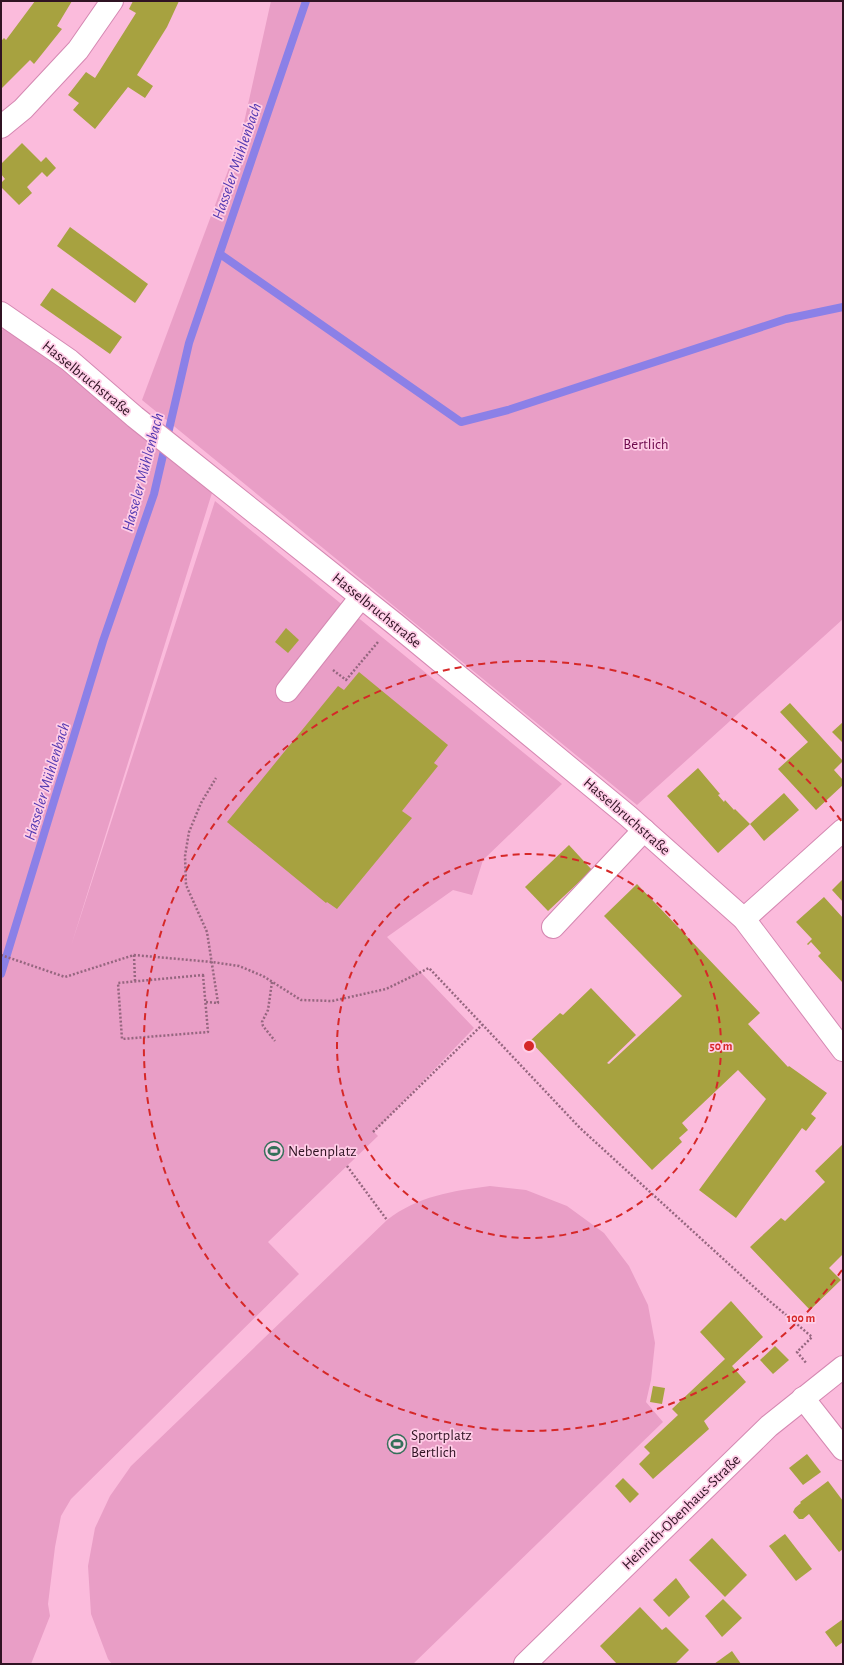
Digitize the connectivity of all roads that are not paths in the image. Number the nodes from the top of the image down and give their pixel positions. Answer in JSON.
{"nodes":[{"id":1,"x":112,"y":1,"type":"edge"},
{"id":2,"x":1,"y":127,"type":"edge"},
{"id":3,"x":1,"y":313,"type":"edge"},
{"id":4,"x":361,"y":597,"type":"junction"},
{"id":5,"x":287,"y":691,"type":"dead end"},
{"id":6,"x":644,"y":830,"type":"junction"},
{"id":7,"x":843,"y":830,"type":"edge"},
{"id":8,"x":744,"y":919,"type":"junction"},
{"id":9,"x":553,"y":927,"type":"dead end"},
{"id":10,"x":843,"y":1050,"type":"edge"},
{"id":11,"x":843,"y":1367,"type":"edge"},
{"id":12,"x":803,"y":1398,"type":"junction"},
{"id":13,"x":843,"y":1449,"type":"edge"},
{"id":14,"x":525,"y":1664,"type":"edge"}],
"edges":[{"from":1,"to":2,"type":"street"},
{"from":3,"to":4,"type":"street","name":"Hasselbruchstraße"},
{"from":4,"to":5,"type":"street"},
{"from":4,"to":6,"type":"street","name":"Hasselbruchstraße"},
{"from":6,"to":8,"type":"street","name":"Hasselbruchstraße"},
{"from":6,"to":9,"type":"street"},
{"from":7,"to":8,"type":"street"},
{"from":8,"to":10,"type":"street","name":"Hasselbruchstraße"},
{"from":11,"to":12,"type":"street","name":"Heinrich-Obenhaus-Straße"},
{"from":12,"to":13,"type":"street"},
{"from":12,"to":14,"type":"street","name":"Heinrich-Obenhaus-Straße"}]}
